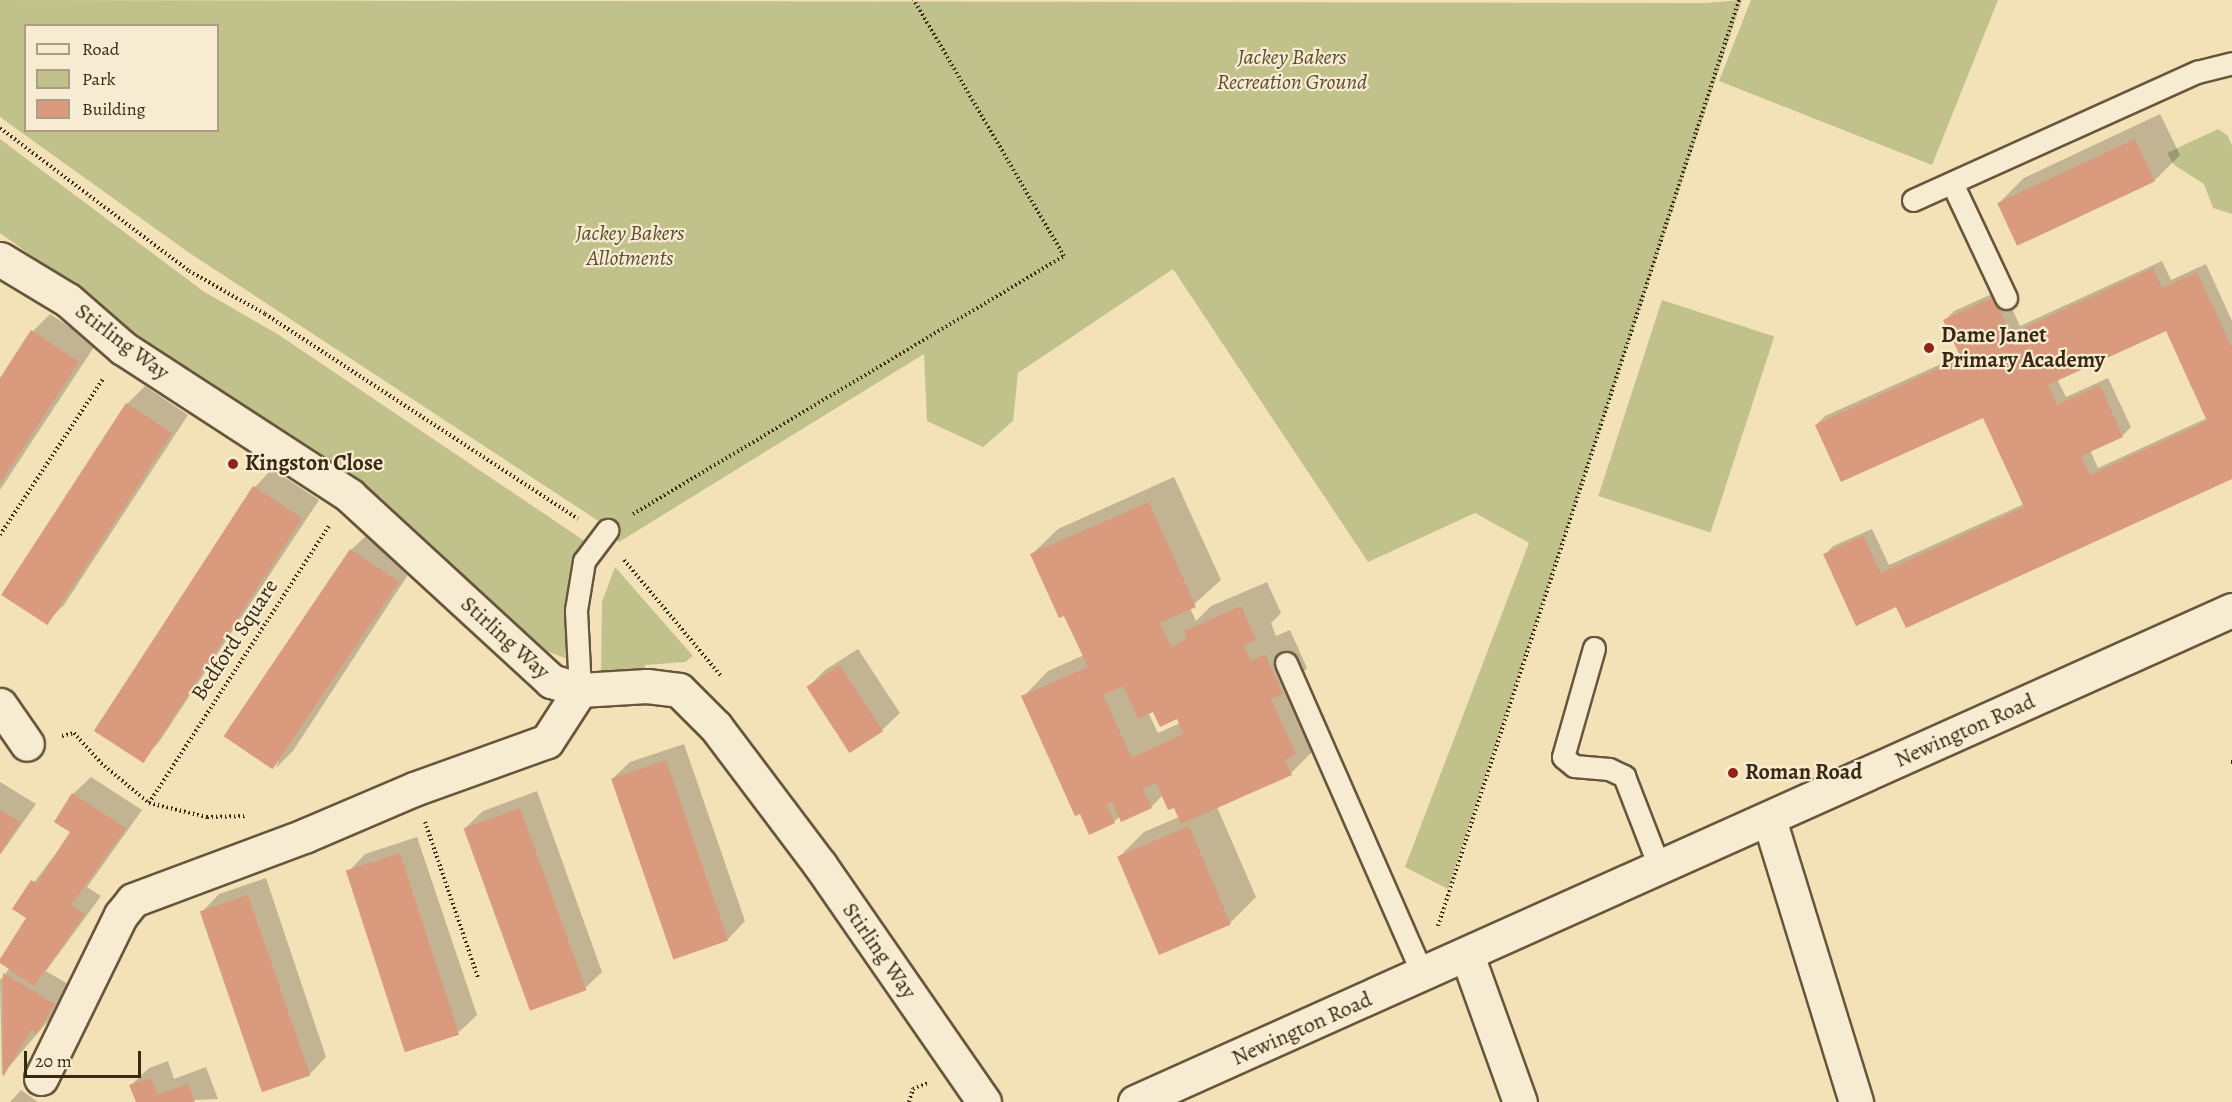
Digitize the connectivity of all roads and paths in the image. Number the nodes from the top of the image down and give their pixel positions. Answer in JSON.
{"nodes":[{"id":1,"x":914,"y":0,"type":"edge"},
{"id":2,"x":1738,"y":0,"type":"edge"},
{"id":3,"x":2232,"y":63,"type":"edge"},
{"id":4,"x":0,"y":128,"type":"edge"},
{"id":5,"x":1952,"y":183,"type":"junction"},
{"id":6,"x":1913,"y":201,"type":"dead end"},
{"id":7,"x":0,"y":259,"type":"edge"},
{"id":8,"x":2006,"y":298,"type":"dead end"},
{"id":9,"x":123,"y":348,"type":"junction"},
{"id":10,"x":349,"y":495,"type":"junction"},
{"id":11,"x":603,"y":534,"type":"junction"},
{"id":12,"x":0,"y":535,"type":"edge"},
{"id":13,"x":2232,"y":610,"type":"edge"},
{"id":14,"x":1594,"y":648,"type":"dead end"},
{"id":15,"x":1286,"y":663,"type":"dead end"},
{"id":16,"x":726,"y":681,"type":"dead end"},
{"id":17,"x":579,"y":690,"type":"junction"},
{"id":18,"x":0,"y":705,"type":"edge"},
{"id":19,"x":27,"y":744,"type":"joint"},
{"id":20,"x":414,"y":789,"type":"junction"},
{"id":21,"x":149,"y":803,"type":"junction"},
{"id":22,"x":251,"y":816,"type":"dead end"},
{"id":23,"x":1769,"y":819,"type":"junction"},
{"id":24,"x":1660,"y":868,"type":"junction"},
{"id":25,"x":1467,"y":955,"type":"junction"},
{"id":26,"x":1422,"y":975,"type":"junction"},
{"id":27,"x":478,"y":978,"type":"dead end"},
{"id":28,"x":41,"y":1078,"type":"dead end"},
{"id":29,"x":928,"y":1083,"type":"dead end"},
{"id":30,"x":909,"y":1102,"type":"edge"},
{"id":31,"x":984,"y":1102,"type":"edge"},
{"id":32,"x":1135,"y":1102,"type":"edge"},
{"id":33,"x":1520,"y":1102,"type":"edge"},
{"id":34,"x":1856,"y":1102,"type":"edge"}],
"edges":[{"from":1,"to":11,"type":"path"},
{"from":2,"to":26,"type":"path"},
{"from":3,"to":5,"type":"lane"},
{"from":4,"to":11,"type":"path"},
{"from":5,"to":6,"type":"lane"},
{"from":5,"to":8,"type":"lane"},
{"from":7,"to":9,"type":"street","name":"Stirling Way"},
{"from":9,"to":10,"type":"street","name":"Stirling Way"},
{"from":9,"to":12,"type":"path"},
{"from":10,"to":17,"type":"street","name":"Stirling Way"},
{"from":10,"to":21,"type":"path","name":"Bedford Square"},
{"from":11,"to":16,"type":"path"},
{"from":11,"to":17,"type":"lane"},
{"from":13,"to":23,"type":"street","name":"Newington Road"},
{"from":14,"to":24,"type":"lane"},
{"from":15,"to":26,"type":"lane"},
{"from":17,"to":20,"type":"street"},
{"from":17,"to":31,"type":"street","name":"Stirling Way"},
{"from":18,"to":19,"type":"street"},
{"from":19,"to":21,"type":"path"},
{"from":20,"to":27,"type":"path"},
{"from":20,"to":28,"type":"street"},
{"from":21,"to":22,"type":"path"},
{"from":23,"to":24,"type":"street","name":"Newington Road"},
{"from":23,"to":34,"type":"street"},
{"from":24,"to":25,"type":"street","name":"Newington Road"},
{"from":25,"to":26,"type":"street","name":"Newington Road"},
{"from":25,"to":33,"type":"street"},
{"from":26,"to":32,"type":"street","name":"Newington Road"},
{"from":29,"to":30,"type":"path"}]}
